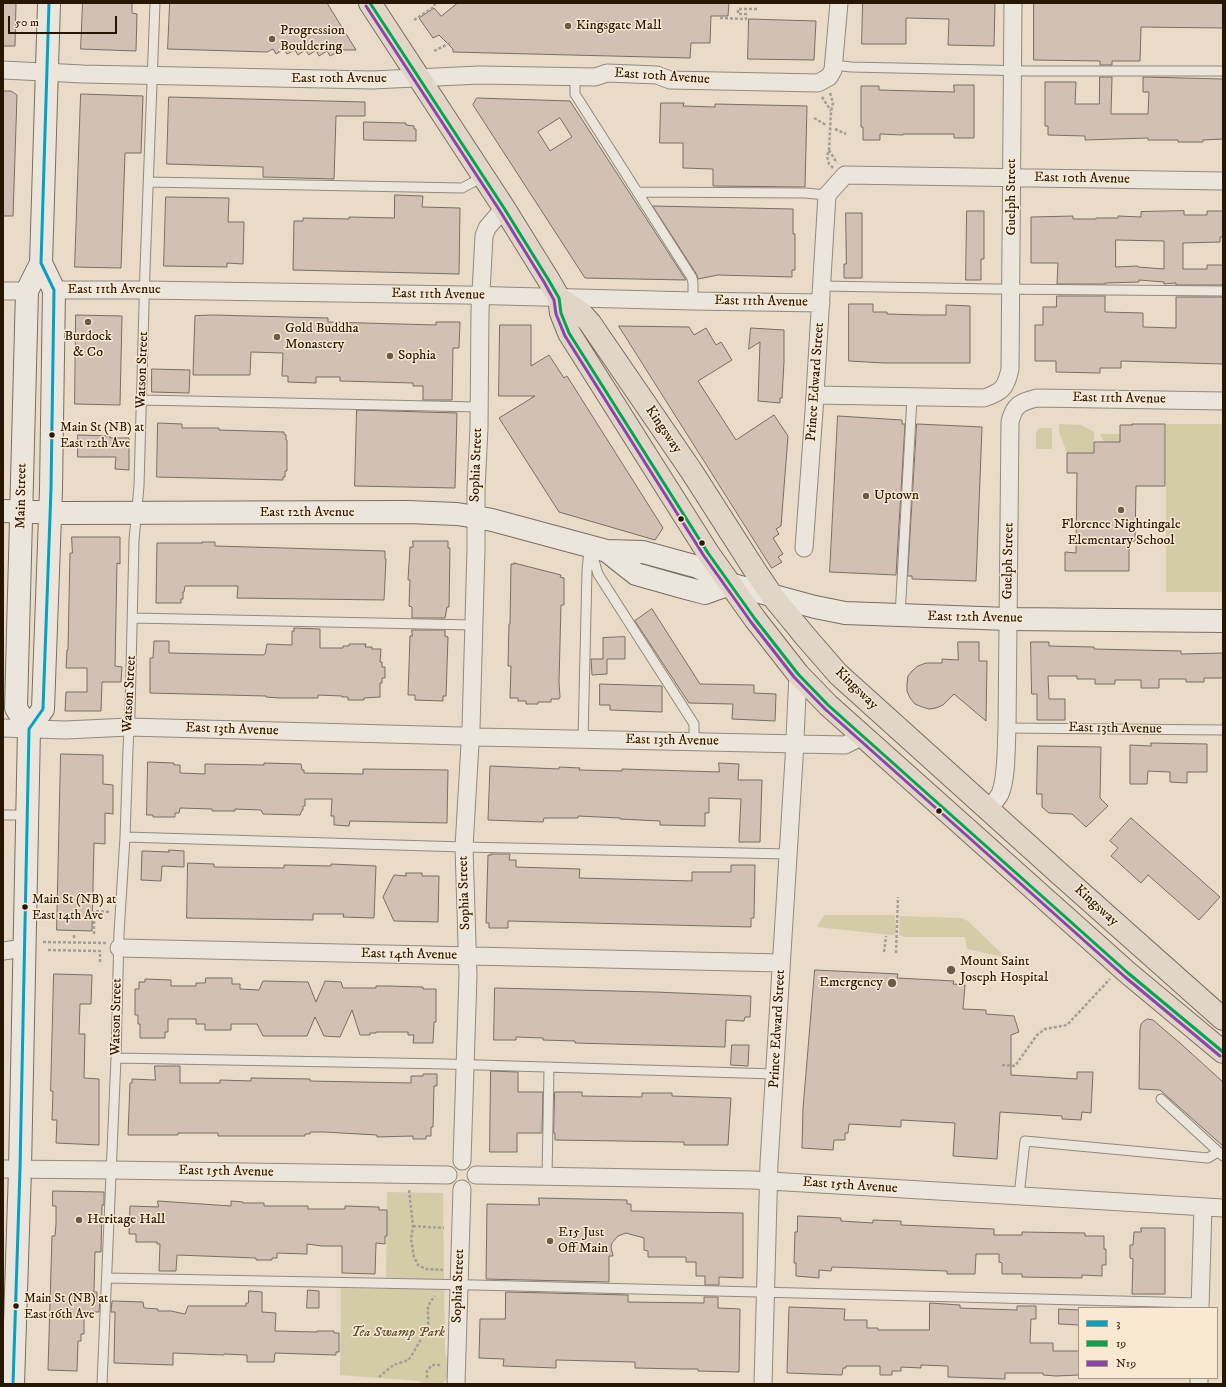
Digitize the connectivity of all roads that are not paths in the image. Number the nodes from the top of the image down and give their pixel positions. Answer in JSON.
{"nodes":[{"id":1,"x":49,"y":3,"type":"edge"},
{"id":2,"x":156,"y":3,"type":"edge"},
{"id":3,"x":370,"y":3,"type":"edge"},
{"id":4,"x":839,"y":3,"type":"edge"},
{"id":5,"x":1013,"y":3,"type":"edge"},
{"id":6,"x":834,"y":65,"type":"junction"},
{"id":7,"x":3,"y":70,"type":"edge"},
{"id":8,"x":1012,"y":71,"type":"junction"},
{"id":9,"x":1223,"y":71,"type":"edge"},
{"id":10,"x":48,"y":72,"type":"junction"},
{"id":11,"x":153,"y":76,"type":"junction"},
{"id":12,"x":575,"y":77,"type":"junction"},
{"id":13,"x":419,"y":78,"type":"junction"},
{"id":14,"x":483,"y":177,"type":"junction"},
{"id":15,"x":1012,"y":178,"type":"junction"},
{"id":16,"x":1223,"y":181,"type":"edge"},
{"id":17,"x":148,"y":182,"type":"junction"},
{"id":18,"x":637,"y":192,"type":"junction"},
{"id":19,"x":826,"y":195,"type":"junction"},
{"id":20,"x":504,"y":208,"type":"junction"},
{"id":21,"x":41,"y":263,"type":"junction"},
{"id":22,"x":821,"y":286,"type":"junction"},
{"id":23,"x":1011,"y":289,"type":"junction"},
{"id":24,"x":54,"y":290,"type":"junction"},
{"id":25,"x":145,"y":290,"type":"junction"},
{"id":26,"x":3,"y":291,"type":"edge"},
{"id":27,"x":26,"y":291,"type":"junction"},
{"id":28,"x":1223,"y":291,"type":"edge"},
{"id":29,"x":481,"y":296,"type":"junction"},
{"id":30,"x":559,"y":298,"type":"junction"},
{"id":31,"x":693,"y":301,"type":"junction"},
{"id":32,"x":821,"y":303,"type":"junction"},
{"id":33,"x":815,"y":395,"type":"junction"},
{"id":34,"x":912,"y":396,"type":"junction"},
{"id":35,"x":142,"y":400,"type":"junction"},
{"id":36,"x":1223,"y":401,"type":"edge"},
{"id":37,"x":1017,"y":406,"type":"joint"},
{"id":38,"x":479,"y":407,"type":"junction"},
{"id":39,"x":12,"y":512,"type":"edge"},
{"id":40,"x":50,"y":512,"type":"junction"},
{"id":41,"x":137,"y":513,"type":"junction"},
{"id":42,"x":476,"y":517,"type":"junction"},
{"id":43,"x":598,"y":548,"type":"junction"},
{"id":44,"x":804,"y":548,"type":"dead end"},
{"id":45,"x":730,"y":584,"type":"junction"},
{"id":46,"x":773,"y":597,"type":"junction"},
{"id":47,"x":900,"y":616,"type":"junction"},
{"id":48,"x":133,"y":618,"type":"junction"},
{"id":49,"x":1008,"y":619,"type":"junction"},
{"id":50,"x":1223,"y":620,"type":"edge"},
{"id":51,"x":474,"y":625,"type":"junction"},
{"id":52,"x":798,"y":674,"type":"junction"},
{"id":53,"x":129,"y":727,"type":"junction"},
{"id":54,"x":3,"y":728,"type":"edge"},
{"id":55,"x":1007,"y":728,"type":"junction"},
{"id":56,"x":29,"y":729,"type":"junction"},
{"id":57,"x":1223,"y":730,"type":"edge"},
{"id":58,"x":470,"y":736,"type":"junction"},
{"id":59,"x":863,"y":736,"type":"junction"},
{"id":60,"x":583,"y":739,"type":"junction"},
{"id":61,"x":694,"y":741,"type":"junction"},
{"id":62,"x":795,"y":744,"type":"junction"},
{"id":63,"x":989,"y":809,"type":"junction"},
{"id":64,"x":3,"y":815,"type":"edge"},
{"id":65,"x":27,"y":816,"type":"junction"},
{"id":66,"x":126,"y":837,"type":"junction"},
{"id":67,"x":464,"y":847,"type":"junction"},
{"id":68,"x":788,"y":854,"type":"junction"},
{"id":69,"x":22,"y":947,"type":"edge"},
{"id":70,"x":119,"y":948,"type":"junction"},
{"id":71,"x":467,"y":956,"type":"junction"},
{"id":72,"x":781,"y":963,"type":"junction"},
{"id":73,"x":1223,"y":1019,"type":"edge"},
{"id":74,"x":1223,"y":1052,"type":"edge"},
{"id":75,"x":116,"y":1058,"type":"junction"},
{"id":76,"x":464,"y":1065,"type":"junction"},
{"id":77,"x":549,"y":1068,"type":"junction"},
{"id":78,"x":775,"y":1074,"type":"junction"},
{"id":79,"x":1161,"y":1099,"type":"dead end"},
{"id":80,"x":1220,"y":1154,"type":"edge"},
{"id":81,"x":462,"y":1161,"type":"junction"},
{"id":82,"x":11,"y":1169,"type":"edge"},
{"id":83,"x":111,"y":1170,"type":"junction"},
{"id":84,"x":448,"y":1175,"type":"junction"},
{"id":85,"x":476,"y":1175,"type":"junction"},
{"id":86,"x":547,"y":1177,"type":"junction"},
{"id":87,"x":769,"y":1181,"type":"junction"},
{"id":88,"x":462,"y":1189,"type":"junction"},
{"id":89,"x":1020,"y":1196,"type":"junction"},
{"id":90,"x":1203,"y":1207,"type":"junction"},
{"id":91,"x":1223,"y":1208,"type":"edge"},
{"id":92,"x":107,"y":1278,"type":"junction"},
{"id":93,"x":459,"y":1285,"type":"junction"},
{"id":94,"x":766,"y":1292,"type":"junction"},
{"id":95,"x":1200,"y":1306,"type":"edge"},
{"id":96,"x":13,"y":1384,"type":"edge"},
{"id":97,"x":102,"y":1384,"type":"edge"},
{"id":98,"x":456,"y":1384,"type":"edge"},
{"id":99,"x":763,"y":1384,"type":"edge"}],
"edges":[{"from":1,"to":10,"type":"main road","name":"Main Street"},
{"from":2,"to":11,"type":"lane","name":"Watson Street"},
{"from":3,"to":13,"type":"main road","name":"Kingsway"},
{"from":4,"to":6,"type":"street"},
{"from":5,"to":8,"type":"street","name":"Guelph Street"},
{"from":6,"to":8,"type":"lane"},
{"from":6,"to":12,"type":"street","name":"East 10th Avenue"},
{"from":7,"to":10,"type":"street","name":"East 10th Avenue"},
{"from":8,"to":9,"type":"lane"},
{"from":8,"to":15,"type":"street","name":"Guelph Street"},
{"from":10,"to":11,"type":"street","name":"East 10th Avenue"},
{"from":10,"to":21,"type":"main road","name":"Main Street"},
{"from":11,"to":13,"type":"street","name":"East 10th Avenue"},
{"from":11,"to":17,"type":"lane","name":"Watson Street"},
{"from":12,"to":13,"type":"street","name":"East 10th Avenue"},
{"from":12,"to":18,"type":"lane"},
{"from":13,"to":14,"type":"main road","name":"Kingsway"},
{"from":14,"to":17,"type":"lane"},
{"from":14,"to":20,"type":"main road","name":"Kingsway"},
{"from":15,"to":16,"type":"street","name":"East 10th Avenue"},
{"from":15,"to":19,"type":"street","name":"East 10th Avenue"},
{"from":15,"to":23,"type":"street","name":"Guelph Street"},
{"from":17,"to":25,"type":"lane","name":"Watson Street"},
{"from":18,"to":19,"type":"lane"},
{"from":18,"to":31,"type":"lane"},
{"from":19,"to":22,"type":"street","name":"Prince Edward Street"},
{"from":20,"to":29,"type":"street","name":"Sophia Street"},
{"from":20,"to":30,"type":"main road","name":"Kingsway"},
{"from":21,"to":24,"type":"main road","name":"Main Street"},
{"from":21,"to":27,"type":"main road","name":"Main Street"},
{"from":22,"to":23,"type":"lane"},
{"from":22,"to":32,"type":"street","name":"Prince Edward Street"},
{"from":23,"to":28,"type":"lane"},
{"from":23,"to":34,"type":"street","name":"Guelph Street"},
{"from":24,"to":25,"type":"street","name":"East 11th Avenue"},
{"from":24,"to":40,"type":"main road","name":"Main Street"},
{"from":25,"to":29,"type":"street","name":"East 11th Avenue"},
{"from":25,"to":35,"type":"lane","name":"Watson Street"},
{"from":26,"to":27,"type":"street"},
{"from":27,"to":39,"type":"main road","name":"Main Street"},
{"from":29,"to":30,"type":"street","name":"East 11th Avenue"},
{"from":29,"to":38,"type":"street","name":"Sophia Street"},
{"from":30,"to":31,"type":"street","name":"East 11th Avenue"},
{"from":30,"to":45,"type":"main road","name":"Kingsway"},
{"from":30,"to":46,"type":"main road","name":"Kingsway"},
{"from":31,"to":32,"type":"street","name":"East 11th Avenue"},
{"from":32,"to":33,"type":"street","name":"Prince Edward Street"},
{"from":33,"to":34,"type":"street"},
{"from":33,"to":44,"type":"street","name":"Prince Edward Street"},
{"from":34,"to":47,"type":"lane"},
{"from":35,"to":38,"type":"lane"},
{"from":35,"to":41,"type":"lane","name":"Watson Street"},
{"from":36,"to":37,"type":"street","name":"East 11th Avenue"},
{"from":37,"to":49,"type":"street","name":"Guelph Street"},
{"from":38,"to":42,"type":"street","name":"Sophia Street"},
{"from":39,"to":40,"type":"main road","name":"East 12th Avenue"},
{"from":39,"to":56,"type":"main road","name":"Main Street"},
{"from":40,"to":41,"type":"main road","name":"East 12th Avenue"},
{"from":40,"to":56,"type":"main road","name":"Main Street"},
{"from":41,"to":42,"type":"main road","name":"East 12th Avenue"},
{"from":41,"to":48,"type":"lane","name":"Watson Street"},
{"from":42,"to":43,"type":"main road","name":"East 12th Avenue"},
{"from":42,"to":51,"type":"street","name":"Sophia Street"},
{"from":43,"to":45,"type":"main road","name":"East 12th Avenue"},
{"from":43,"to":60,"type":"lane"},
{"from":43,"to":61,"type":"lane"},
{"from":45,"to":46,"type":"main road","name":"East 12th Avenue"},
{"from":45,"to":52,"type":"main road","name":"Kingsway"},
{"from":46,"to":47,"type":"main road","name":"East 12th Avenue"},
{"from":46,"to":63,"type":"main road","name":"Kingsway"},
{"from":47,"to":49,"type":"main road","name":"East 12th Avenue"},
{"from":48,"to":51,"type":"lane"},
{"from":48,"to":53,"type":"lane","name":"Watson Street"},
{"from":49,"to":50,"type":"main road","name":"East 12th Avenue"},
{"from":49,"to":55,"type":"street","name":"Guelph Street"},
{"from":51,"to":58,"type":"street","name":"Sophia Street"},
{"from":52,"to":59,"type":"main road","name":"Kingsway"},
{"from":52,"to":62,"type":"street","name":"Prince Edward Street"},
{"from":53,"to":56,"type":"street","name":"East 13th Avenue"},
{"from":53,"to":58,"type":"street","name":"East 13th Avenue"},
{"from":53,"to":66,"type":"lane","name":"Watson Street"},
{"from":54,"to":56,"type":"street","name":"East 13th Avenue"},
{"from":55,"to":57,"type":"lane","name":"East 13th Avenue"},
{"from":55,"to":63,"type":"street","name":"Guelph Street"},
{"from":56,"to":65,"type":"main road"},
{"from":58,"to":60,"type":"street","name":"East 13th Avenue"},
{"from":58,"to":67,"type":"street","name":"Sophia Street"},
{"from":59,"to":62,"type":"street","name":"East 13th Avenue"},
{"from":59,"to":74,"type":"main road","name":"Kingsway"},
{"from":60,"to":61,"type":"street","name":"East 13th Avenue"},
{"from":61,"to":62,"type":"street","name":"East 13th Avenue"},
{"from":62,"to":68,"type":"street","name":"Prince Edward Street"},
{"from":63,"to":73,"type":"main road","name":"Kingsway"},
{"from":64,"to":65,"type":"lane"},
{"from":65,"to":69,"type":"main road"},
{"from":66,"to":67,"type":"lane"},
{"from":66,"to":70,"type":"lane","name":"Watson Street"},
{"from":67,"to":68,"type":"lane"},
{"from":67,"to":71,"type":"street","name":"Sophia Street"},
{"from":68,"to":72,"type":"street","name":"Prince Edward Street"},
{"from":69,"to":82,"type":"main road"},
{"from":70,"to":71,"type":"street","name":"East 14th Avenue"},
{"from":70,"to":75,"type":"lane","name":"Watson Street"},
{"from":71,"to":72,"type":"street","name":"East 14th Avenue"},
{"from":71,"to":76,"type":"street","name":"Sophia Street"},
{"from":72,"to":78,"type":"street","name":"Prince Edward Street"},
{"from":75,"to":76,"type":"lane"},
{"from":75,"to":83,"type":"lane","name":"Watson Street"},
{"from":76,"to":77,"type":"lane"},
{"from":76,"to":81,"type":"street","name":"Sophia Street"},
{"from":77,"to":78,"type":"lane"},
{"from":77,"to":86,"type":"lane"},
{"from":78,"to":87,"type":"street","name":"Prince Edward Street"},
{"from":79,"to":80,"type":"lane"},
{"from":80,"to":89,"type":"lane"},
{"from":81,"to":84,"type":"street"},
{"from":81,"to":85,"type":"street"},
{"from":82,"to":83,"type":"street","name":"East 15th Avenue"},
{"from":82,"to":96,"type":"main road"},
{"from":83,"to":84,"type":"street","name":"East 15th Avenue"},
{"from":83,"to":92,"type":"lane","name":"Watson Street"},
{"from":84,"to":88,"type":"street"},
{"from":85,"to":86,"type":"street","name":"East 15th Avenue"},
{"from":85,"to":88,"type":"street"},
{"from":86,"to":87,"type":"street","name":"East 15th Avenue"},
{"from":87,"to":89,"type":"street","name":"East 15th Avenue"},
{"from":87,"to":94,"type":"street","name":"Prince Edward Street"},
{"from":88,"to":93,"type":"street","name":"Sophia Street"},
{"from":89,"to":90,"type":"street","name":"East 15th Avenue"},
{"from":90,"to":91,"type":"street","name":"East 15th Avenue"},
{"from":90,"to":95,"type":"street"},
{"from":92,"to":93,"type":"lane"},
{"from":92,"to":97,"type":"lane","name":"Watson Street"},
{"from":93,"to":94,"type":"lane"},
{"from":93,"to":98,"type":"street","name":"Sophia Street"},
{"from":94,"to":95,"type":"lane"},
{"from":94,"to":99,"type":"street","name":"Prince Edward Street"}]}
